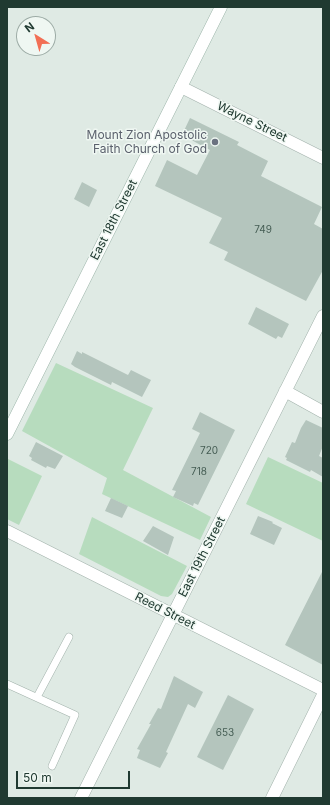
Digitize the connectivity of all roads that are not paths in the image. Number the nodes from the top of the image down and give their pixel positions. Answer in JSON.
{"nodes":[{"id":1,"x":221,"y":7,"type":"edge"},
{"id":2,"x":181,"y":87,"type":"junction"},
{"id":3,"x":323,"y":158,"type":"edge"},
{"id":4,"x":323,"y":316,"type":"edge"},
{"id":5,"x":285,"y":391,"type":"junction"},
{"id":6,"x":323,"y":412,"type":"edge"},
{"id":7,"x":7,"y":434,"type":"edge"},
{"id":8,"x":7,"y":532,"type":"edge"},
{"id":9,"x":173,"y":615,"type":"junction"},
{"id":10,"x":69,"y":637,"type":"dead end"},
{"id":11,"x":7,"y":684,"type":"edge"},
{"id":12,"x":323,"y":690,"type":"edge"},
{"id":13,"x":323,"y":694,"type":"edge"},
{"id":14,"x":37,"y":697,"type":"junction"},
{"id":15,"x":52,"y":766,"type":"dead end"},
{"id":16,"x":81,"y":798,"type":"edge"},
{"id":17,"x":272,"y":798,"type":"edge"}],
"edges":[{"from":1,"to":2,"type":"street","name":"East 18th Street"},
{"from":2,"to":3,"type":"street","name":"Wayne Street"},
{"from":2,"to":7,"type":"street","name":"East 18th Street"},
{"from":4,"to":5,"type":"street","name":"East 19th Street"},
{"from":5,"to":6,"type":"street"},
{"from":5,"to":9,"type":"street","name":"East 19th Street"},
{"from":8,"to":9,"type":"street","name":"Reed Street"},
{"from":9,"to":12,"type":"street","name":"Reed Street"},
{"from":9,"to":16,"type":"street","name":"East 19th Street"},
{"from":10,"to":14,"type":"lane"},
{"from":11,"to":14,"type":"lane"},
{"from":13,"to":17,"type":"street"},
{"from":14,"to":15,"type":"lane"}]}
